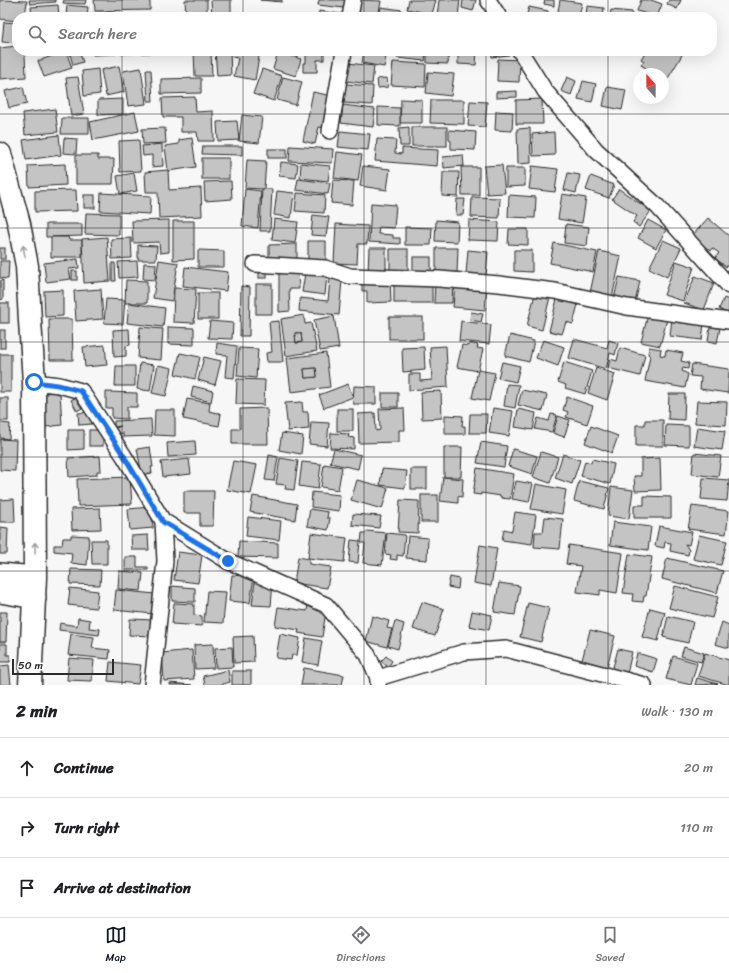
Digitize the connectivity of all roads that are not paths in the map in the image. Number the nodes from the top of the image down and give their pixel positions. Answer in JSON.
{"nodes":[{"id":1,"x":353,"y":0,"type":"edge"},
{"id":2,"x":488,"y":0,"type":"edge"},
{"id":3,"x":351,"y":12,"type":"edge"},
{"id":4,"x":496,"y":12,"type":"edge"},
{"id":5,"x":343,"y":56,"type":"edge"},
{"id":6,"x":523,"y":56,"type":"edge"},
{"id":7,"x":330,"y":131,"type":"dead end"},
{"id":8,"x":0,"y":154,"type":"edge"},
{"id":9,"x":0,"y":206,"type":"edge"},
{"id":10,"x":255,"y":264,"type":"dead end"},
{"id":11,"x":729,"y":286,"type":"edge"},
{"id":12,"x":729,"y":321,"type":"edge"},
{"id":13,"x":34,"y":382,"type":"junction"},
{"id":14,"x":163,"y":522,"type":"junction"},
{"id":15,"x":19,"y":585,"type":"edge"},
{"id":16,"x":378,"y":681,"type":"edge"},
{"id":17,"x":19,"y":685,"type":"edge"},
{"id":18,"x":30,"y":685,"type":"edge"},
{"id":19,"x":152,"y":685,"type":"edge"},
{"id":20,"x":644,"y":685,"type":"edge"}],
"edges":[{"from":1,"to":3,"type":"street"},
{"from":2,"to":4,"type":"street"},
{"from":5,"to":7,"type":"street"},
{"from":6,"to":11,"type":"street"},
{"from":13,"to":8,"type":"main road","one_way":true},
{"from":9,"to":15,"type":"main road"},
{"from":10,"to":12,"type":"street"},
{"from":13,"to":14,"type":"street"},
{"from":15,"to":13,"type":"main road","one_way":true},
{"from":14,"to":16,"type":"street"},
{"from":14,"to":19,"type":"street"},
{"from":15,"to":17,"type":"main road"},
{"from":15,"to":18,"type":"main road"},
{"from":16,"to":20,"type":"street"}]}
